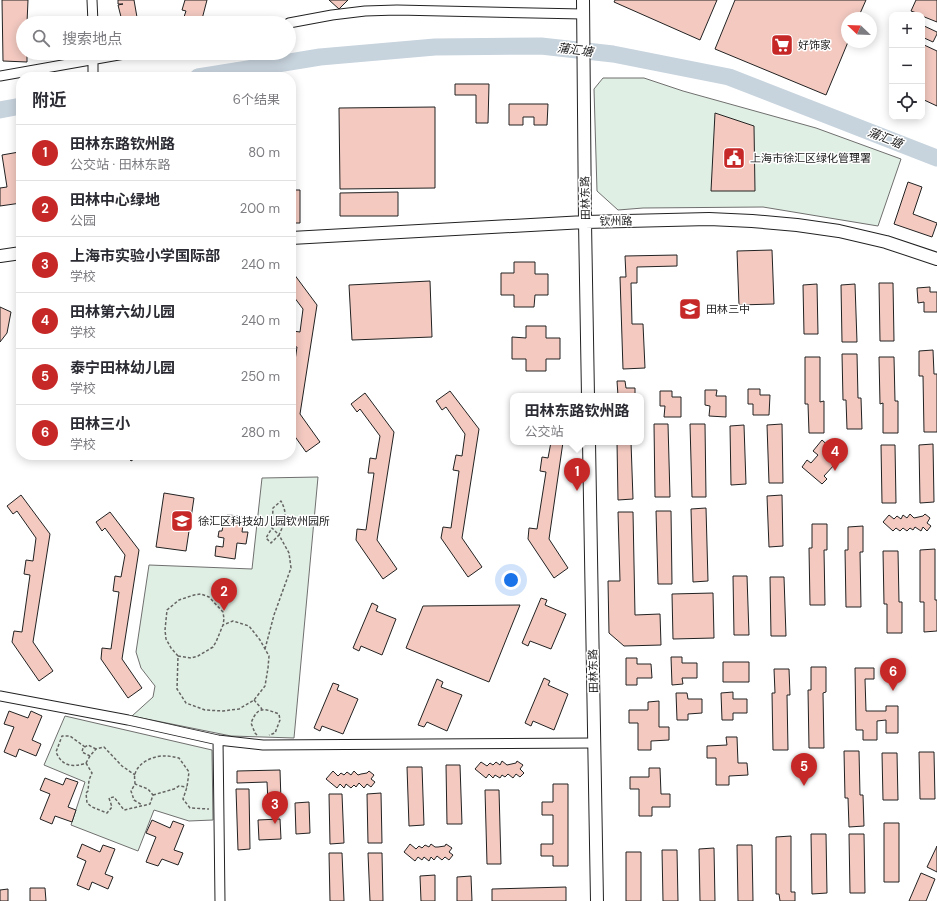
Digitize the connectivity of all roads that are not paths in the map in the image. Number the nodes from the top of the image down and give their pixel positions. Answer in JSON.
{"nodes":[{"id":1,"x":92,"y":0,"type":"edge"},
{"id":2,"x":583,"y":0,"type":"edge"},
{"id":3,"x":93,"y":16,"type":"edge"},
{"id":4,"x":583,"y":19,"type":"junction"},
{"id":5,"x":296,"y":22,"type":"edge"},
{"id":6,"x":74,"y":60,"type":"edge"},
{"id":7,"x":93,"y":60,"type":"edge"},
{"id":8,"x":19,"y":72,"type":"edge"},
{"id":9,"x":93,"y":72,"type":"edge"},
{"id":10,"x":16,"y":73,"type":"edge"},
{"id":11,"x":0,"y":76,"type":"edge"},
{"id":12,"x":585,"y":222,"type":"junction"},
{"id":13,"x":296,"y":238,"type":"edge"},
{"id":14,"x":16,"y":254,"type":"edge"},
{"id":15,"x":0,"y":256,"type":"edge"},
{"id":16,"x":937,"y":259,"type":"edge"},
{"id":17,"x":588,"y":393,"type":"edge"},
{"id":18,"x":589,"y":445,"type":"edge"},
{"id":19,"x":0,"y":696,"type":"edge"},
{"id":20,"x":218,"y":740,"type":"junction"},
{"id":21,"x":594,"y":743,"type":"junction"},
{"id":22,"x":220,"y":901,"type":"edge"},
{"id":23,"x":597,"y":901,"type":"edge"}],
"edges":[{"from":1,"to":3,"type":"street"},
{"from":2,"to":4,"type":"street","name":"田林东路"},
{"from":4,"to":5,"type":"street"},
{"from":4,"to":12,"type":"street","name":"田林东路"},
{"from":6,"to":8,"type":"street"},
{"from":7,"to":9,"type":"street"},
{"from":10,"to":11,"type":"street"},
{"from":12,"to":13,"type":"street","name":"钦州路"},
{"from":12,"to":16,"type":"street","name":"钦州路"},
{"from":12,"to":17,"type":"street","name":"田林东路"},
{"from":14,"to":15,"type":"street"},
{"from":18,"to":21,"type":"street","name":"田林东路"},
{"from":19,"to":20,"type":"street"},
{"from":20,"to":21,"type":"street"},
{"from":20,"to":22,"type":"street"},
{"from":21,"to":23,"type":"street","name":"田林东路"}]}
